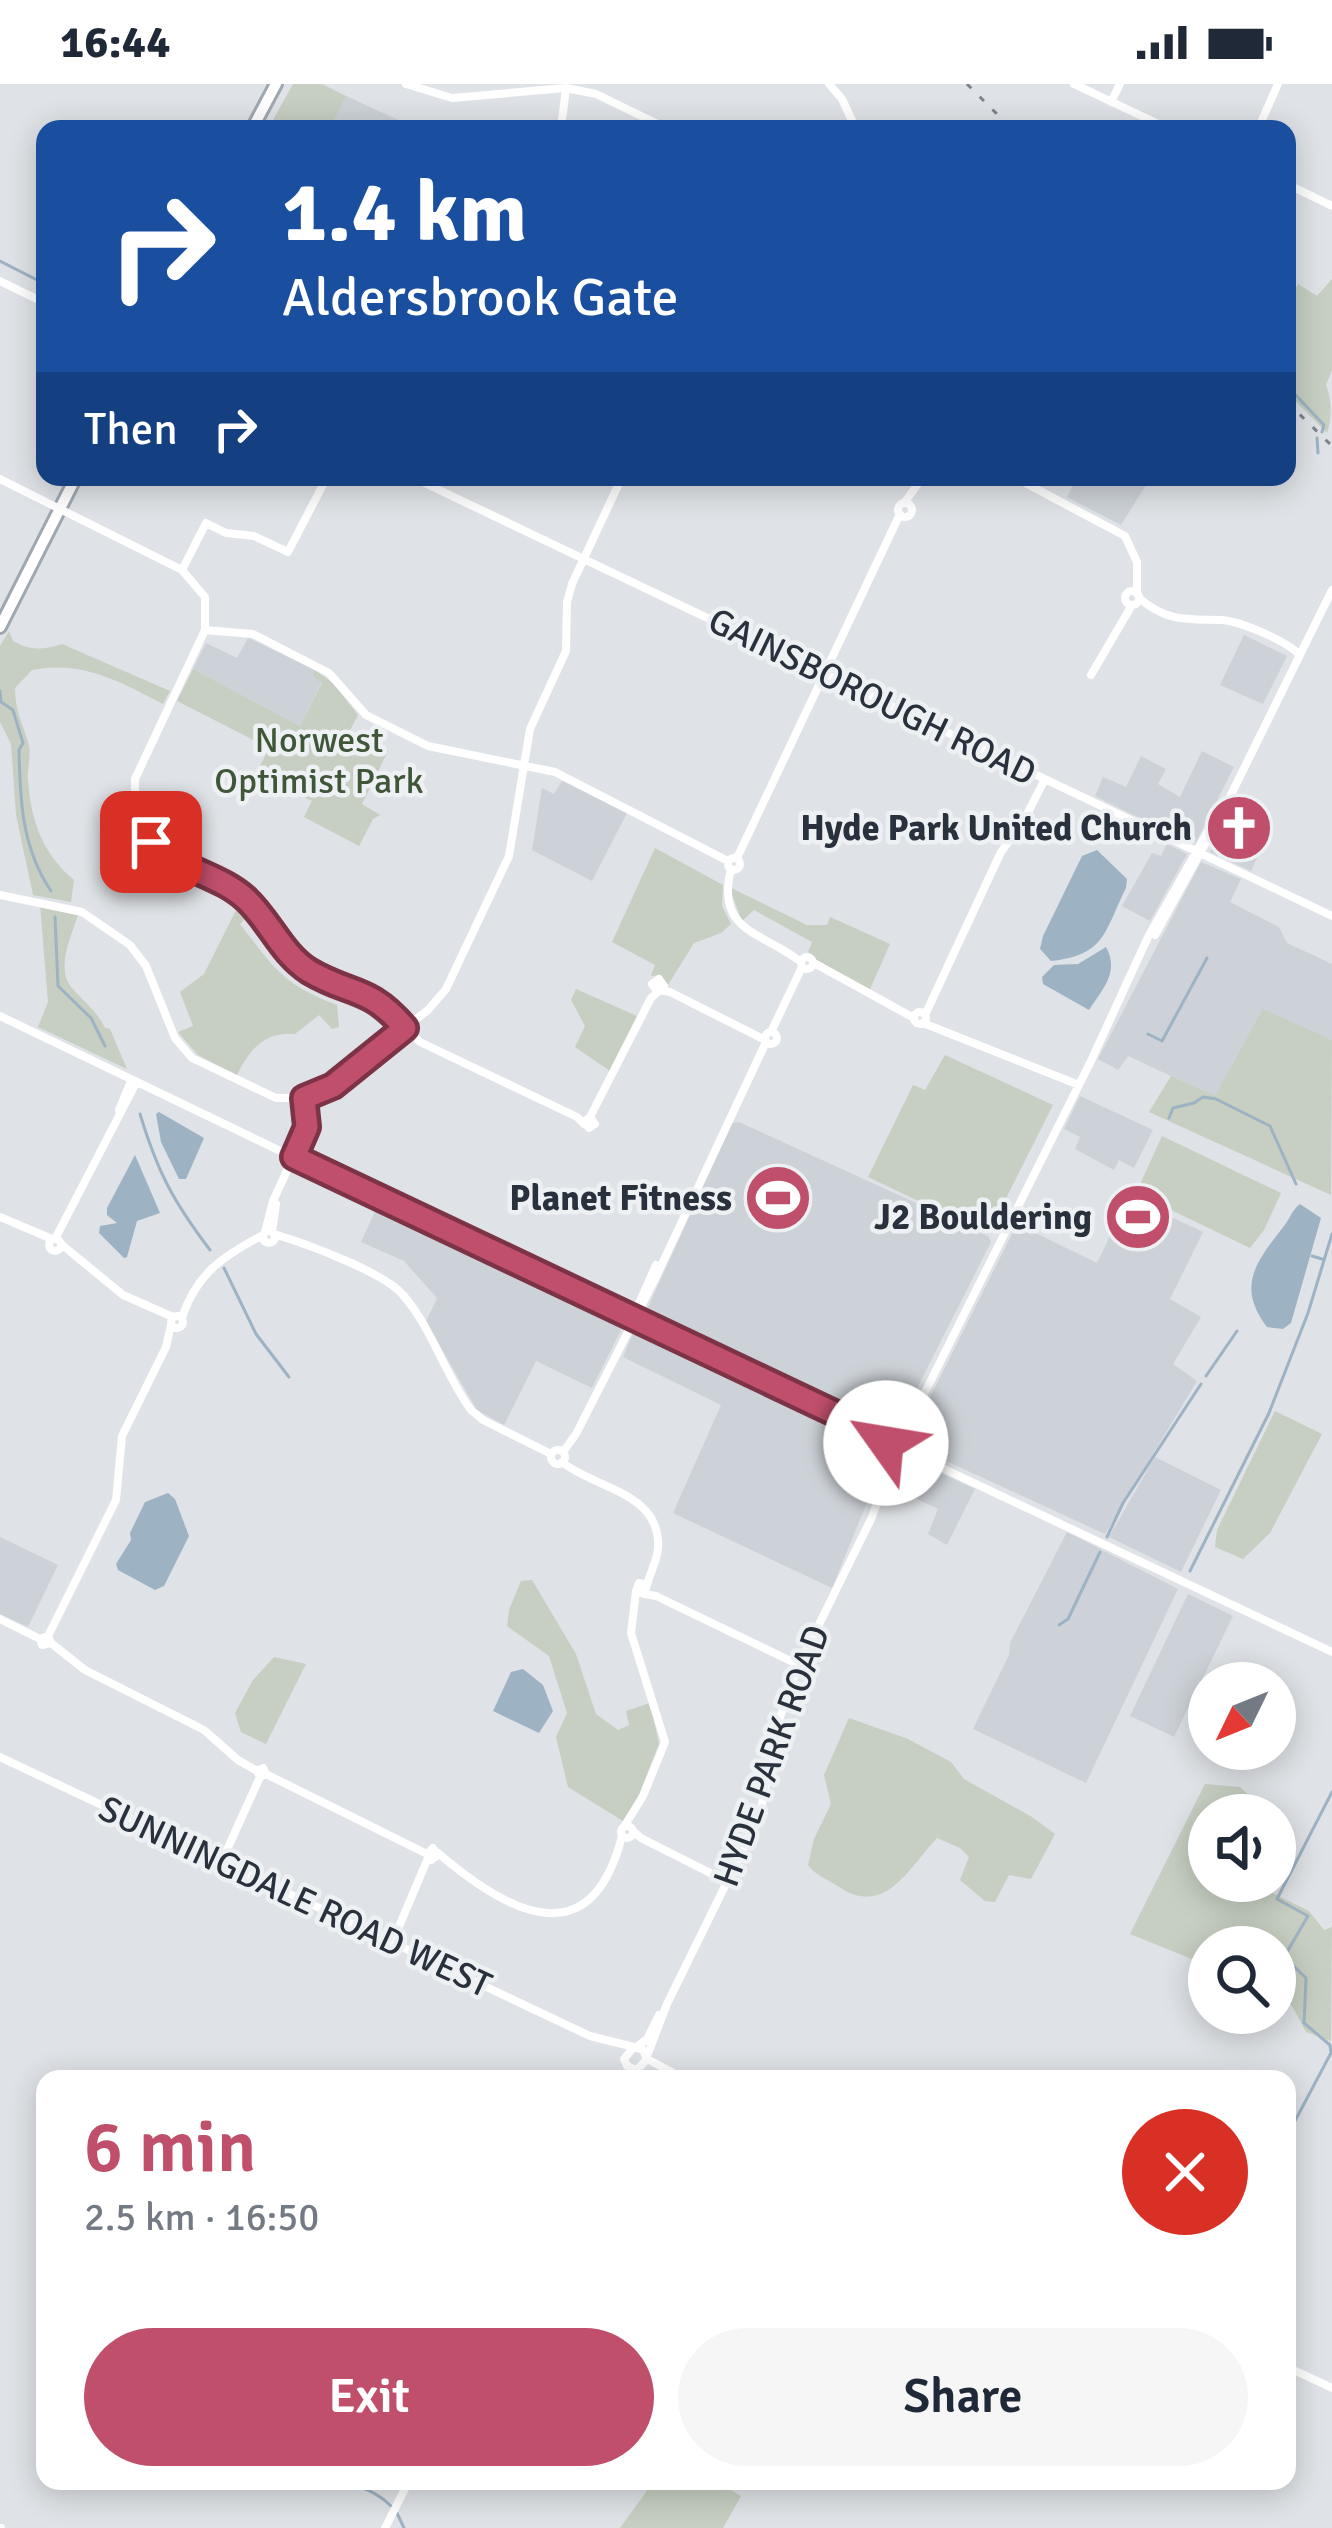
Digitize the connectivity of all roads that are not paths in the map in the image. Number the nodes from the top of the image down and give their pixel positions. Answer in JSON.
{"nodes":[{"id":1,"x":279,"y":84,"type":"edge"},
{"id":2,"x":406,"y":84,"type":"edge"},
{"id":3,"x":829,"y":84,"type":"edge"},
{"id":4,"x":1074,"y":84,"type":"edge"},
{"id":5,"x":1120,"y":84,"type":"edge"},
{"id":6,"x":1278,"y":84,"type":"edge"},
{"id":7,"x":566,"y":88,"type":"junction"},
{"id":8,"x":1111,"y":102,"type":"junction"},
{"id":9,"x":260,"y":120,"type":"edge"},
{"id":10,"x":562,"y":120,"type":"edge"},
{"id":11,"x":649,"y":120,"type":"edge"},
{"id":12,"x":853,"y":120,"type":"edge"},
{"id":13,"x":1150,"y":120,"type":"edge"},
{"id":14,"x":1260,"y":120,"type":"edge"},
{"id":15,"x":1296,"y":188,"type":"edge"},
{"id":16,"x":1332,"y":206,"type":"edge"},
{"id":17,"x":0,"y":281,"type":"edge"},
{"id":18,"x":36,"y":299,"type":"edge"},
{"id":19,"x":0,"y":479,"type":"edge"},
{"id":20,"x":68,"y":486,"type":"edge"},
{"id":21,"x":322,"y":486,"type":"edge"},
{"id":22,"x":431,"y":486,"type":"edge"},
{"id":23,"x":618,"y":486,"type":"edge"},
{"id":24,"x":918,"y":486,"type":"edge"},
{"id":25,"x":1031,"y":486,"type":"edge"},
{"id":26,"x":57,"y":507,"type":"junction"},
{"id":27,"x":585,"y":560,"type":"junction"},
{"id":28,"x":182,"y":570,"type":"junction"},
{"id":29,"x":1332,"y":590,"type":"edge"},
{"id":30,"x":1133,"y":599,"type":"junction"},
{"id":31,"x":0,"y":627,"type":"edge"},
{"id":32,"x":205,"y":629,"type":"junction"},
{"id":33,"x":1298,"y":655,"type":"junction"},
{"id":34,"x":825,"y":674,"type":"junction"},
{"id":35,"x":1091,"y":676,"type":"dead end"},
{"id":36,"x":525,"y":765,"type":"junction"},
{"id":37,"x":1042,"y":778,"type":"junction"},
{"id":38,"x":1197,"y":852,"type":"junction"},
{"id":39,"x":732,"y":863,"type":"junction"},
{"id":40,"x":0,"y":896,"type":"edge"},
{"id":41,"x":1332,"y":916,"type":"edge"},
{"id":42,"x":806,"y":966,"type":"junction"},
{"id":43,"x":921,"y":1016,"type":"junction"},
{"id":44,"x":3,"y":1020,"type":"edge"},
{"id":45,"x":405,"y":1028,"type":"junction"},
{"id":46,"x":768,"y":1038,"type":"junction"},
{"id":47,"x":134,"y":1082,"type":"junction"},
{"id":48,"x":1076,"y":1086,"type":"junction"},
{"id":49,"x":304,"y":1098,"type":"junction"},
{"id":50,"x":294,"y":1157,"type":"junction"},
{"id":51,"x":0,"y":1216,"type":"edge"},
{"id":52,"x":268,"y":1236,"type":"junction"},
{"id":53,"x":58,"y":1243,"type":"junction"},
{"id":54,"x":634,"y":1319,"type":"junction"},
{"id":55,"x":173,"y":1322,"type":"junction"},
{"id":56,"x":894,"y":1444,"type":"junction"},
{"id":57,"x":562,"y":1457,"type":"junction"},
{"id":58,"x":643,"y":1589,"type":"junction"},
{"id":59,"x":0,"y":1618,"type":"edge"},
{"id":60,"x":46,"y":1639,"type":"junction"},
{"id":61,"x":1332,"y":1652,"type":"edge"},
{"id":62,"x":799,"y":1665,"type":"junction"},
{"id":63,"x":0,"y":1757,"type":"edge"},
{"id":64,"x":261,"y":1774,"type":"junction"},
{"id":65,"x":628,"y":1833,"type":"junction"},
{"id":66,"x":430,"y":1854,"type":"junction"},
{"id":67,"x":221,"y":1863,"type":"junction"},
{"id":68,"x":728,"y":1882,"type":"junction"},
{"id":69,"x":392,"y":1943,"type":"junction"},
{"id":70,"x":667,"y":2004,"type":"junction"},
{"id":71,"x":590,"y":2036,"type":"junction"},
{"id":72,"x":636,"y":2047,"type":"junction"},
{"id":73,"x":625,"y":2061,"type":"junction"},
{"id":74,"x":637,"y":2068,"type":"edge"},
{"id":75,"x":1296,"y":2371,"type":"edge"},
{"id":76,"x":1332,"y":2388,"type":"edge"},
{"id":77,"x":404,"y":2490,"type":"edge"},
{"id":78,"x":387,"y":2524,"type":"edge"}],
"edges":[{"from":1,"to":9,"type":"main road"},
{"from":2,"to":7,"type":"street"},
{"from":3,"to":12,"type":"street"},
{"from":4,"to":8,"type":"street"},
{"from":5,"to":8,"type":"street"},
{"from":6,"to":14,"type":"street"},
{"from":7,"to":10,"type":"street"},
{"from":7,"to":11,"type":"street"},
{"from":8,"to":13,"type":"street"},
{"from":15,"to":16,"type":"street"},
{"from":17,"to":18,"type":"street"},
{"from":19,"to":26,"type":"street"},
{"from":20,"to":26,"type":"main road"},
{"from":21,"to":28,"type":"street"},
{"from":22,"to":27,"type":"street","name":"GAINSBOROUGH ROAD"},
{"from":23,"to":27,"type":"street"},
{"from":24,"to":34,"type":"street"},
{"from":25,"to":30,"type":"street"},
{"from":26,"to":28,"type":"street"},
{"from":26,"to":31,"type":"main road"},
{"from":27,"to":34,"type":"street","name":"GAINSBOROUGH ROAD"},
{"from":27,"to":36,"type":"street"},
{"from":28,"to":32,"type":"street"},
{"from":29,"to":33,"type":"street","name":"HYDE PARK ROAD"},
{"from":30,"to":33,"type":"street"},
{"from":30,"to":35,"type":"street"},
{"from":32,"to":36,"type":"street"},
{"from":32,"to":45,"type":"street"},
{"from":33,"to":38,"type":"street","name":"HYDE PARK ROAD"},
{"from":34,"to":37,"type":"street","name":"GAINSBOROUGH ROAD"},
{"from":34,"to":39,"type":"street"},
{"from":36,"to":39,"type":"street"},
{"from":36,"to":45,"type":"street"},
{"from":37,"to":38,"type":"street","name":"GAINSBOROUGH ROAD"},
{"from":37,"to":43,"type":"street"},
{"from":38,"to":41,"type":"street","name":"GAINSBOROUGH ROAD"},
{"from":38,"to":48,"type":"street","name":"HYDE PARK ROAD"},
{"from":39,"to":42,"type":"street"},
{"from":40,"to":49,"type":"street"},
{"from":42,"to":43,"type":"street"},
{"from":42,"to":46,"type":"street"},
{"from":43,"to":48,"type":"street"},
{"from":44,"to":47,"type":"street"},
{"from":45,"to":46,"type":"street"},
{"from":45,"to":49,"type":"street"},
{"from":46,"to":54,"type":"street"},
{"from":47,"to":50,"type":"street"},
{"from":47,"to":53,"type":"street"},
{"from":48,"to":56,"type":"street","name":"HYDE PARK ROAD"},
{"from":49,"to":50,"type":"street"},
{"from":50,"to":52,"type":"street"},
{"from":50,"to":54,"type":"street"},
{"from":51,"to":53,"type":"street"},
{"from":52,"to":55,"type":"street"},
{"from":52,"to":57,"type":"street"},
{"from":53,"to":55,"type":"street"},
{"from":54,"to":56,"type":"street"},
{"from":54,"to":57,"type":"street"},
{"from":55,"to":60,"type":"street"},
{"from":56,"to":61,"type":"street"},
{"from":56,"to":62,"type":"street","name":"HYDE PARK ROAD"},
{"from":57,"to":58,"type":"street"},
{"from":58,"to":62,"type":"street"},
{"from":58,"to":65,"type":"street"},
{"from":59,"to":60,"type":"street"},
{"from":60,"to":64,"type":"street"},
{"from":62,"to":68,"type":"street","name":"HYDE PARK ROAD"},
{"from":63,"to":67,"type":"street","name":"SUNNINGDALE ROAD WEST"},
{"from":64,"to":66,"type":"street"},
{"from":64,"to":67,"type":"street"},
{"from":65,"to":66,"type":"street"},
{"from":65,"to":68,"type":"street"},
{"from":66,"to":69,"type":"street"},
{"from":67,"to":69,"type":"street","name":"SUNNINGDALE ROAD WEST"},
{"from":68,"to":70,"type":"street","name":"HYDE PARK ROAD"},
{"from":69,"to":71,"type":"street","name":"SUNNINGDALE ROAD WEST"},
{"from":70,"to":72,"type":"street","name":"HYDE PARK ROAD"},
{"from":70,"to":74,"type":"street","name":"HYDE PARK ROAD"},
{"from":71,"to":72,"type":"street","name":"SUNNINGDALE ROAD WEST"},
{"from":71,"to":73,"type":"street","name":"SUNNINGDALE ROAD WEST"},
{"from":72,"to":73,"type":"street","name":"HYDE PARK ROAD"},
{"from":72,"to":74,"type":"street"},
{"from":73,"to":74,"type":"street","name":"SUNNINGDALE ROAD WEST"},
{"from":75,"to":76,"type":"street"},
{"from":77,"to":78,"type":"street"}]}
